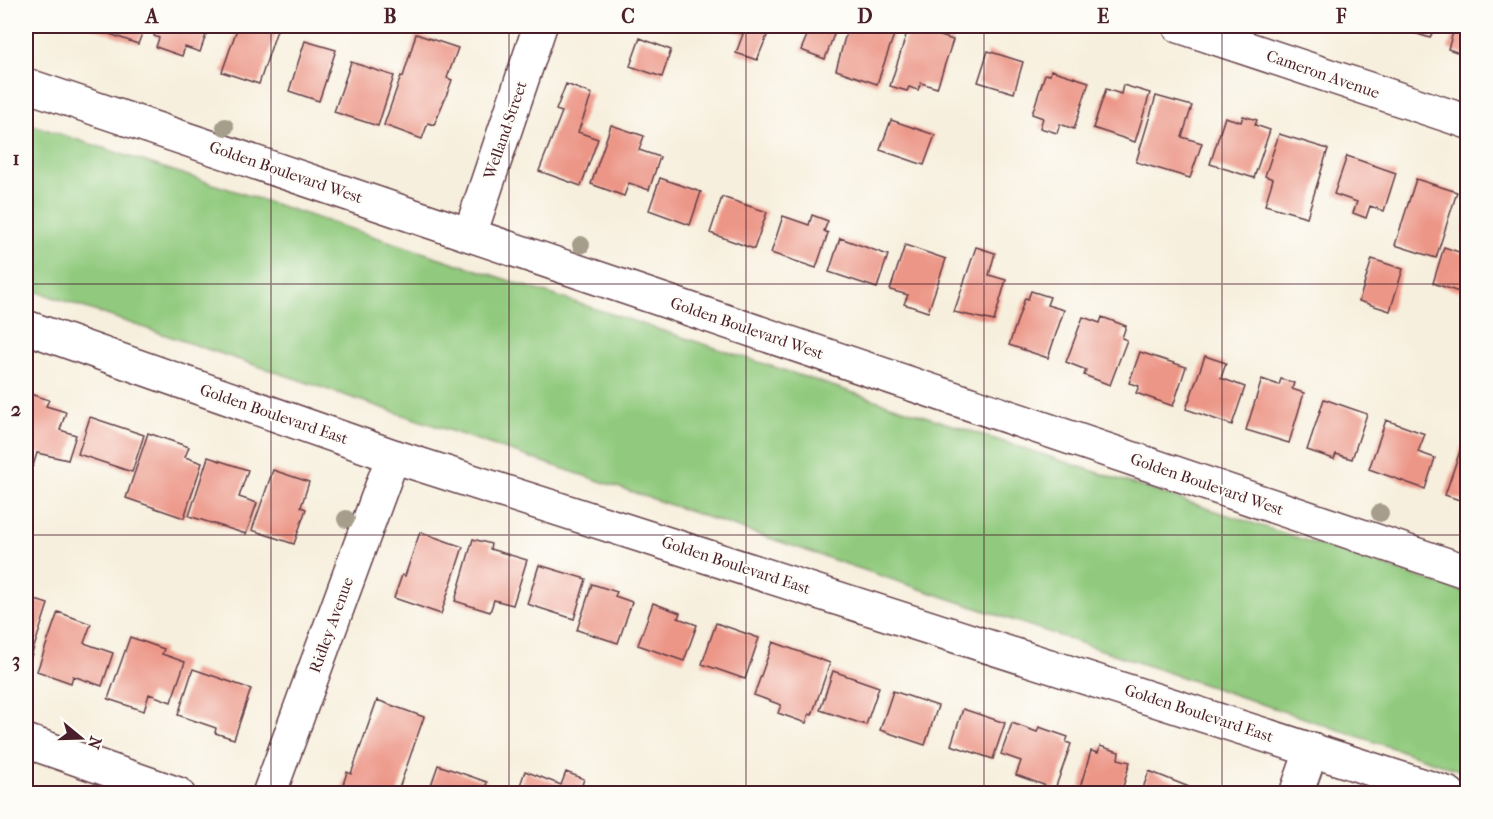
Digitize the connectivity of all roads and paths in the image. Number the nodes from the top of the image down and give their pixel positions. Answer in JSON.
{"nodes":[{"id":1,"x":540,"y":26,"type":"edge"},
{"id":2,"x":1179,"y":26,"type":"edge"},
{"id":3,"x":26,"y":85,"type":"edge"},
{"id":4,"x":1467,"y":122,"type":"edge"},
{"id":5,"x":470,"y":234,"type":"junction"},
{"id":6,"x":26,"y":327,"type":"edge"},
{"id":7,"x":393,"y":456,"type":"junction"},
{"id":8,"x":1467,"y":572,"type":"edge"},
{"id":9,"x":26,"y":741,"type":"edge"},
{"id":10,"x":1312,"y":749,"type":"junction"},
{"id":11,"x":178,"y":794,"type":"edge"},
{"id":12,"x":268,"y":794,"type":"edge"},
{"id":13,"x":1296,"y":794,"type":"edge"},
{"id":14,"x":1449,"y":794,"type":"edge"}],
"edges":[{"from":1,"to":5,"type":"street","name":"Welland Street"},
{"from":2,"to":4,"type":"street","name":"Cameron Avenue"},
{"from":3,"to":5,"type":"street","name":"Golden Boulevard West"},
{"from":5,"to":8,"type":"street","name":"Golden Boulevard West"},
{"from":6,"to":7,"type":"street","name":"Golden Boulevard East"},
{"from":7,"to":10,"type":"street","name":"Golden Boulevard East"},
{"from":7,"to":12,"type":"street","name":"Ridley Avenue"},
{"from":9,"to":11,"type":"street"},
{"from":10,"to":13,"type":"street"},
{"from":10,"to":14,"type":"street","name":"Golden Boulevard East"}]}
